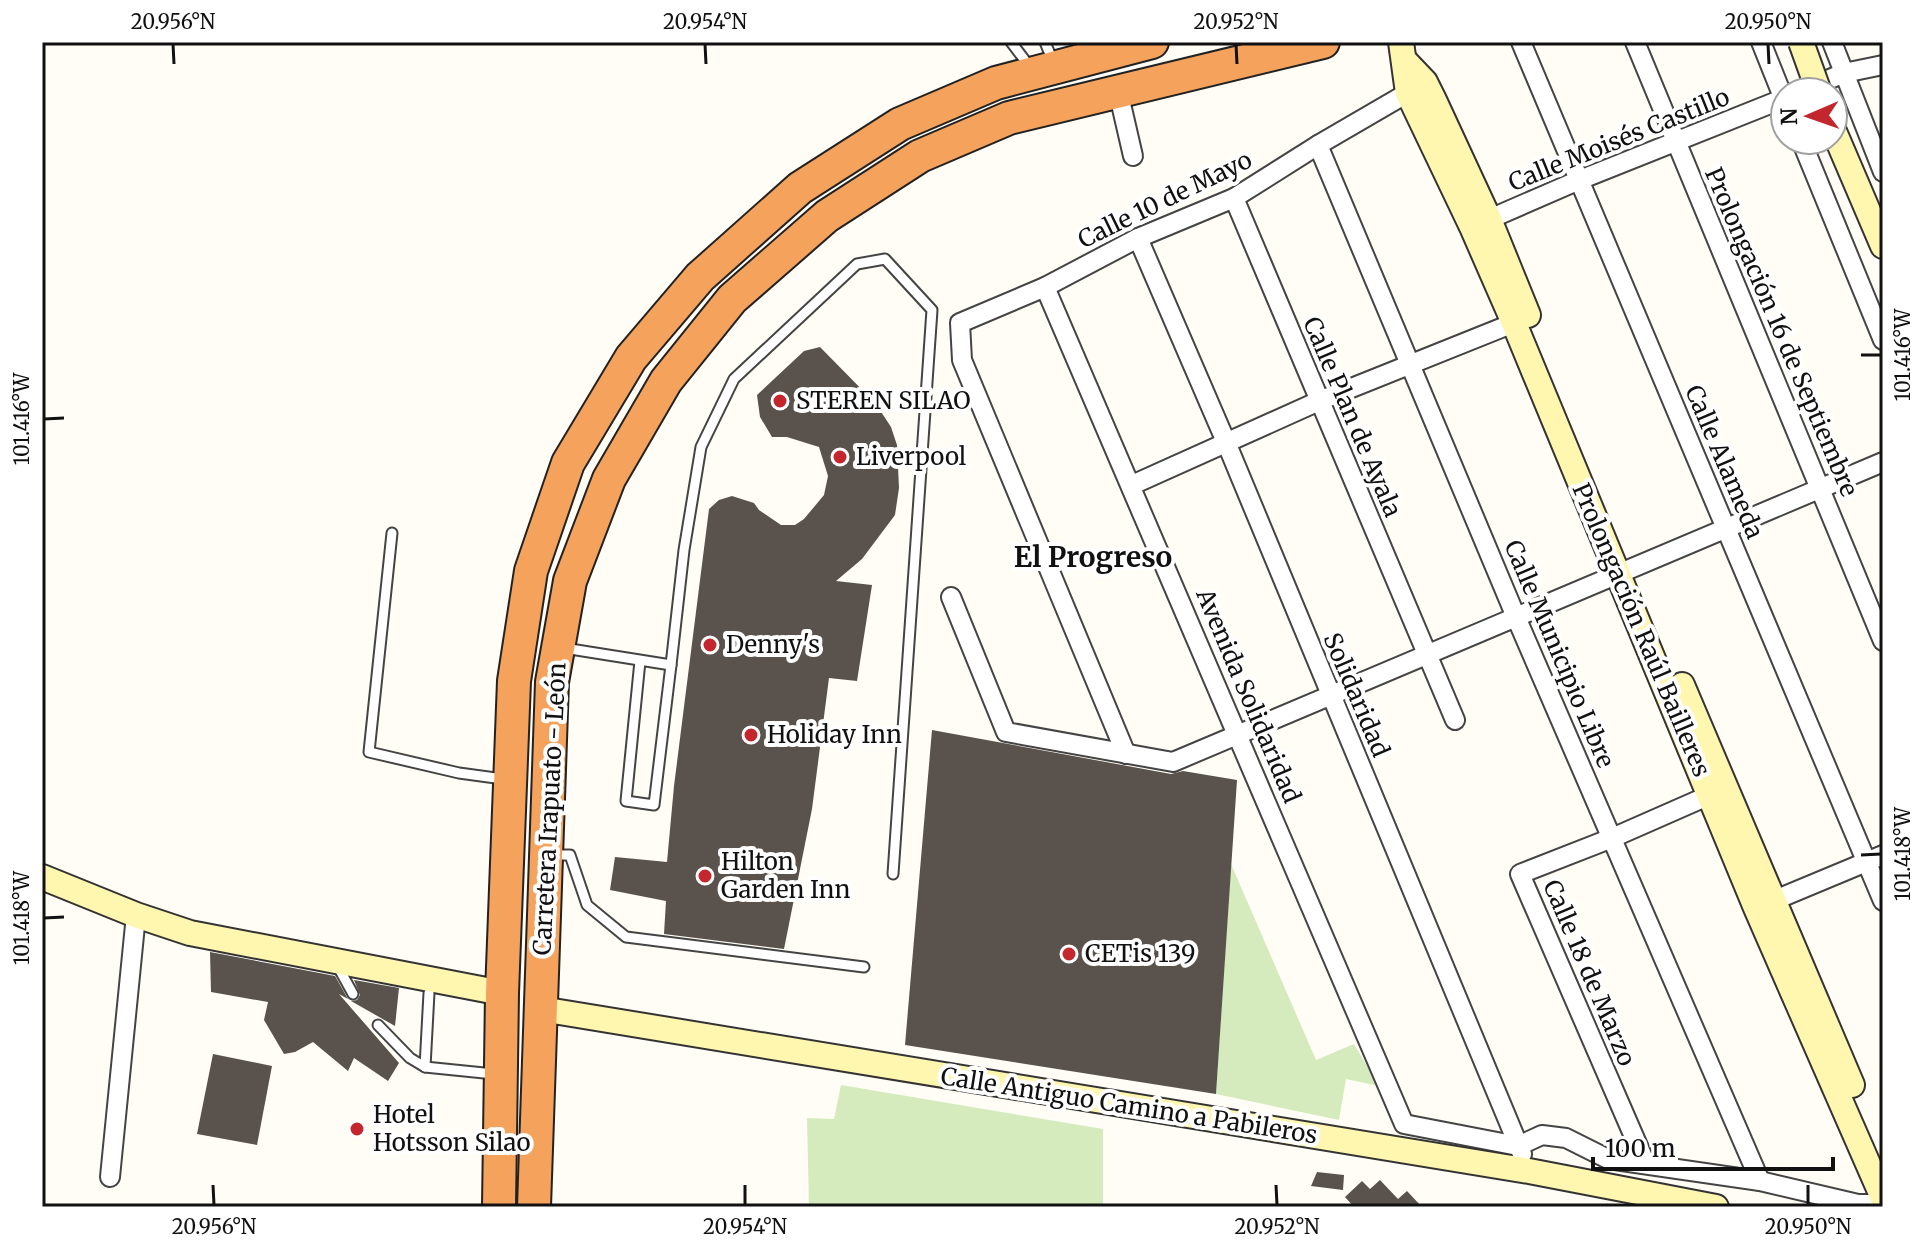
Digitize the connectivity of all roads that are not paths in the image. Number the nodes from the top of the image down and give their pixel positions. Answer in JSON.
{"nodes":[{"id":1,"x":1011,"y":42,"type":"edge"},
{"id":2,"x":1323,"y":42,"type":"edge"},
{"id":3,"x":1521,"y":42,"type":"edge"},
{"id":4,"x":1635,"y":42,"type":"edge"},
{"id":5,"x":1761,"y":42,"type":"edge"},
{"id":6,"x":1801,"y":42,"type":"edge"},
{"id":7,"x":1832,"y":42,"type":"edge"},
{"id":8,"x":1133,"y":44,"type":"edge"},
{"id":9,"x":1405,"y":47,"type":"edge"},
{"id":10,"x":1045,"y":61,"type":"edge"},
{"id":11,"x":1883,"y":65,"type":"edge"},
{"id":12,"x":1844,"y":73,"type":"junction"},
{"id":13,"x":1777,"y":76,"type":"edge"},
{"id":14,"x":1813,"y":76,"type":"edge"},
{"id":15,"x":1837,"y":76,"type":"edge"},
{"id":16,"x":1416,"y":87,"type":"junction"},
{"id":17,"x":1118,"y":91,"type":"junction"},
{"id":18,"x":1769,"y":105,"type":"edge"},
{"id":19,"x":1676,"y":141,"type":"junction"},
{"id":20,"x":1318,"y":145,"type":"junction"},
{"id":21,"x":1133,"y":156,"type":"dead end"},
{"id":22,"x":1808,"y":156,"type":"edge"},
{"id":23,"x":1845,"y":156,"type":"edge"},
{"id":24,"x":1883,"y":172,"type":"edge"},
{"id":25,"x":1577,"y":181,"type":"junction"},
{"id":26,"x":1234,"y":198,"type":"junction"},
{"id":27,"x":1480,"y":223,"type":"junction"},
{"id":28,"x":1138,"y":238,"type":"junction"},
{"id":29,"x":1883,"y":246,"type":"edge"},
{"id":30,"x":1045,"y":287,"type":"junction"},
{"id":31,"x":1521,"y":320,"type":"junction"},
{"id":32,"x":1883,"y":340,"type":"edge"},
{"id":33,"x":1412,"y":364,"type":"junction"},
{"id":34,"x":1319,"y":401,"type":"junction"},
{"id":35,"x":1226,"y":442,"type":"junction"},
{"id":36,"x":1883,"y":462,"type":"edge"},
{"id":37,"x":1132,"y":485,"type":"junction"},
{"id":38,"x":1820,"y":489,"type":"junction"},
{"id":39,"x":1726,"y":528,"type":"junction"},
{"id":40,"x":392,"y":533,"type":"dead end"},
{"id":41,"x":1625,"y":572,"type":"junction"},
{"id":42,"x":951,"y":597,"type":"dead end"},
{"id":43,"x":1516,"y":617,"type":"junction"},
{"id":44,"x":1883,"y":641,"type":"edge"},
{"id":45,"x":558,"y":647,"type":"junction"},
{"id":46,"x":1428,"y":654,"type":"junction"},
{"id":47,"x":640,"y":661,"type":"junction"},
{"id":48,"x":671,"y":665,"type":"junction"},
{"id":49,"x":1330,"y":695,"type":"junction"},
{"id":50,"x":1455,"y":720,"type":"dead end"},
{"id":51,"x":1238,"y":734,"type":"junction"},
{"id":52,"x":1126,"y":754,"type":"junction"},
{"id":53,"x":510,"y":780,"type":"junction"},
{"id":54,"x":1718,"y":792,"type":"junction"},
{"id":55,"x":1612,"y":838,"type":"junction"},
{"id":56,"x":546,"y":854,"type":"junction"},
{"id":57,"x":1875,"y":859,"type":"edge"},
{"id":58,"x":893,"y":874,"type":"dead end"},
{"id":59,"x":42,"y":877,"type":"edge"},
{"id":60,"x":1883,"y":901,"type":"edge"},
{"id":61,"x":1765,"y":904,"type":"junction"},
{"id":62,"x":136,"y":915,"type":"junction"},
{"id":63,"x":333,"y":959,"type":"junction"},
{"id":64,"x":864,"y":967,"type":"dead end"},
{"id":65,"x":429,"y":993,"type":"dead end"},
{"id":66,"x":502,"y":993,"type":"junction"},
{"id":67,"x":353,"y":994,"type":"dead end"},
{"id":68,"x":541,"y":1009,"type":"junction"},
{"id":69,"x":378,"y":1025,"type":"dead end"},
{"id":70,"x":425,"y":1067,"type":"junction"},
{"id":71,"x":501,"y":1075,"type":"junction"},
{"id":72,"x":1883,"y":1157,"type":"edge"},
{"id":73,"x":1523,"y":1158,"type":"junction"},
{"id":74,"x":1645,"y":1162,"type":"junction"},
{"id":75,"x":110,"y":1177,"type":"dead end"},
{"id":76,"x":1760,"y":1181,"type":"junction"},
{"id":77,"x":1883,"y":1198,"type":"edge"},
{"id":78,"x":1883,"y":1204,"type":"edge"},
{"id":79,"x":499,"y":1207,"type":"edge"},
{"id":80,"x":534,"y":1207,"type":"edge"},
{"id":81,"x":1716,"y":1207,"type":"edge"}],
"edges":[{"from":1,"to":10,"type":"lane"},
{"from":2,"to":17,"type":"highway","name":"Carretera Irapuato - León"},
{"from":3,"to":25,"type":"street","name":"Calle Alameda"},
{"from":4,"to":19,"type":"street","name":"Prolongación 16 de Septiembre"},
{"from":5,"to":13,"type":"street"},
{"from":6,"to":14,"type":"street","bridge":true},
{"from":7,"to":12,"type":"street"},
{"from":8,"to":10,"type":"highway","name":"Carretera Irapuato - León"},
{"from":9,"to":16,"type":"street","name":"Prolongación Raúl Bailleres"},
{"from":10,"to":53,"type":"highway","name":"Carretera Irapuato - León"},
{"from":11,"to":12,"type":"street","name":"Calle Moisés Castillo"},
{"from":12,"to":15,"type":"street","name":"Calle Moisés Castillo"},
{"from":12,"to":24,"type":"street"},
{"from":16,"to":20,"type":"street","name":"Calle 10 de Mayo"},
{"from":16,"to":27,"type":"street","name":"Prolongación Raúl Bailleres"},
{"from":17,"to":21,"type":"street"},
{"from":17,"to":45,"type":"highway","name":"Carretera Irapuato - León"},
{"from":18,"to":19,"type":"street","name":"Calle Moisés Castillo"},
{"from":19,"to":25,"type":"street","name":"Calle Moisés Castillo"},
{"from":19,"to":38,"type":"street","name":"Prolongación 16 de Septiembre"},
{"from":20,"to":26,"type":"street","name":"Calle 10 de Mayo"},
{"from":20,"to":33,"type":"street","name":"Calle Municipio Libre"},
{"from":22,"to":32,"type":"street"},
{"from":23,"to":29,"type":"street"},
{"from":25,"to":27,"type":"street","name":"Calle Moisés Castillo"},
{"from":25,"to":39,"type":"street","name":"Calle Alameda"},
{"from":26,"to":28,"type":"street","name":"Calle 10 de Mayo"},
{"from":26,"to":34,"type":"street","name":"Calle Plan de Ayala"},
{"from":27,"to":31,"type":"street","name":"Prolongación Raúl Bailleres"},
{"from":28,"to":30,"type":"street","name":"Calle 10 de Mayo"},
{"from":28,"to":35,"type":"street","name":"Solidaridad"},
{"from":30,"to":37,"type":"street","name":"Avenida Solidaridad"},
{"from":30,"to":52,"type":"street","name":"Calle 10 de Mayo"},
{"from":31,"to":33,"type":"street"},
{"from":31,"to":41,"type":"street","name":"Prolongación Raúl Bailleres"},
{"from":33,"to":34,"type":"street"},
{"from":33,"to":43,"type":"street","name":"Calle Municipio Libre"},
{"from":34,"to":35,"type":"street"},
{"from":34,"to":46,"type":"street","name":"Calle Plan de Ayala"},
{"from":35,"to":37,"type":"street"},
{"from":35,"to":49,"type":"street","name":"Solidaridad"},
{"from":36,"to":38,"type":"street"},
{"from":37,"to":51,"type":"street","name":"Avenida Solidaridad"},
{"from":38,"to":39,"type":"street"},
{"from":38,"to":44,"type":"street","name":"Prolongación 16 de Septiembre"},
{"from":39,"to":41,"type":"street"},
{"from":39,"to":57,"type":"street","name":"Calle Alameda"},
{"from":40,"to":53,"type":"lane"},
{"from":41,"to":43,"type":"street"},
{"from":41,"to":54,"type":"street","name":"Prolongación Raúl Bailleres"},
{"from":42,"to":52,"type":"street"},
{"from":43,"to":46,"type":"street"},
{"from":43,"to":55,"type":"street","name":"Calle Municipio Libre"},
{"from":45,"to":47,"type":"lane"},
{"from":45,"to":56,"type":"highway","name":"Carretera Irapuato - León"},
{"from":46,"to":49,"type":"street"},
{"from":46,"to":50,"type":"street","name":"Calle Plan de Ayala"},
{"from":47,"to":48,"type":"lane"},
{"from":47,"to":48,"type":"lane"},
{"from":48,"to":58,"type":"lane"},
{"from":49,"to":51,"type":"street"},
{"from":49,"to":73,"type":"street","name":"Solidaridad"},
{"from":51,"to":52,"type":"street"},
{"from":51,"to":73,"type":"street","name":"Avenida Solidaridad"},
{"from":53,"to":66,"type":"highway","name":"Carretera Irapuato - León"},
{"from":54,"to":55,"type":"street","name":"Calle 18 de Marzo"},
{"from":54,"to":61,"type":"street","name":"Prolongación Raúl Bailleres"},
{"from":55,"to":74,"type":"street","name":"Calle 18 de Marzo"},
{"from":55,"to":76,"type":"street","name":"Calle Municipio Libre"},
{"from":56,"to":64,"type":"lane"},
{"from":56,"to":68,"type":"highway","name":"Carretera Irapuato - León"},
{"from":57,"to":60,"type":"street","name":"Calle Alameda"},
{"from":57,"to":61,"type":"street"},
{"from":59,"to":62,"type":"street"},
{"from":61,"to":72,"type":"street","name":"Prolongación Raúl Bailleres"},
{"from":61,"to":77,"type":"street","name":"Prolongación Raúl Bailleres"},
{"from":62,"to":63,"type":"street"},
{"from":62,"to":75,"type":"street"},
{"from":63,"to":66,"type":"street"},
{"from":63,"to":67,"type":"lane"},
{"from":65,"to":70,"type":"lane"},
{"from":66,"to":71,"type":"highway","name":"Carretera Irapuato - León"},
{"from":68,"to":73,"type":"street","name":"Calle Antiguo Camino a Pabileros"},
{"from":68,"to":80,"type":"highway","name":"Carretera Irapuato - León"},
{"from":69,"to":70,"type":"lane"},
{"from":70,"to":71,"type":"lane"},
{"from":71,"to":79,"type":"highway","name":"Carretera Irapuato - León"},
{"from":73,"to":74,"type":"street"},
{"from":73,"to":81,"type":"street","name":"Calle Antiguo Camino a Pabileros"},
{"from":74,"to":76,"type":"street"},
{"from":76,"to":78,"type":"street"}]}
